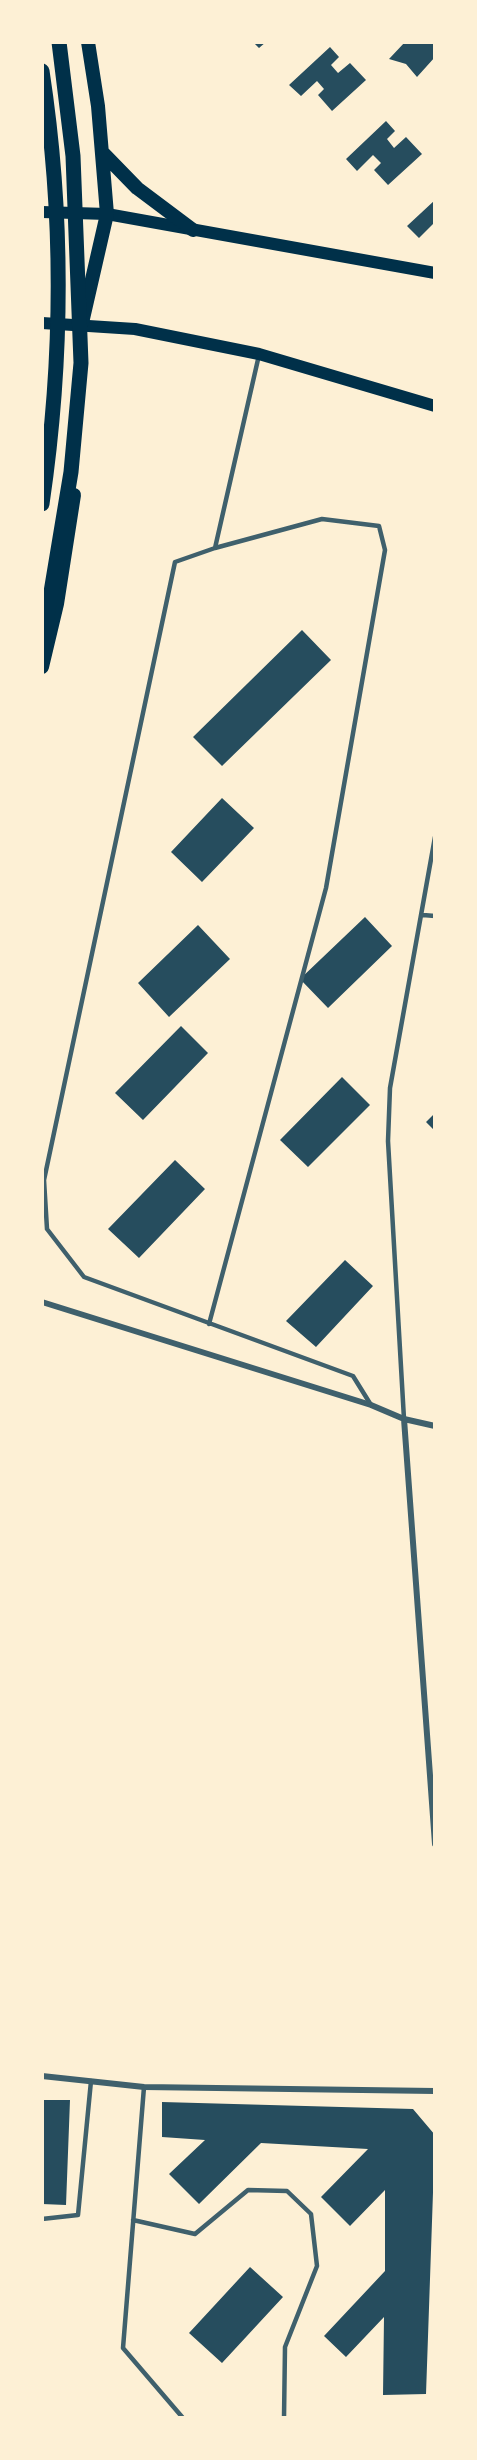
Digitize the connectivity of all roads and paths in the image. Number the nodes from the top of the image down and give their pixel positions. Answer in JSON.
{"nodes":[{"id":1,"x":59,"y":42,"type":"edge"},
{"id":2,"x":88,"y":42,"type":"edge"},
{"id":3,"x":42,"y":71,"type":"edge"},
{"id":4,"x":102,"y":152,"type":"junction"},
{"id":5,"x":42,"y":212,"type":"edge"},
{"id":6,"x":107,"y":214,"type":"junction"},
{"id":7,"x":193,"y":230,"type":"junction"},
{"id":8,"x":435,"y":273,"type":"edge"},
{"id":9,"x":42,"y":323,"type":"edge"},
{"id":10,"x":81,"y":327,"type":"junction"},
{"id":11,"x":259,"y":354,"type":"junction"},
{"id":12,"x":435,"y":406,"type":"edge"},
{"id":13,"x":42,"y":504,"type":"edge"},
{"id":14,"x":215,"y":548,"type":"junction"},
{"id":15,"x":42,"y":646,"type":"edge"},
{"id":16,"x":42,"y":667,"type":"edge"},
{"id":17,"x":435,"y":837,"type":"edge"},
{"id":18,"x":423,"y":915,"type":"junction"},
{"id":19,"x":435,"y":916,"type":"edge"},
{"id":20,"x":42,"y":1302,"type":"edge"},
{"id":21,"x":210,"y":1324,"type":"junction"},
{"id":22,"x":371,"y":1405,"type":"junction"},
{"id":23,"x":404,"y":1419,"type":"junction"},
{"id":24,"x":435,"y":1426,"type":"edge"},
{"id":25,"x":435,"y":1844,"type":"edge"},
{"id":26,"x":42,"y":2076,"type":"edge"},
{"id":27,"x":91,"y":2081,"type":"junction"},
{"id":28,"x":144,"y":2087,"type":"junction"},
{"id":29,"x":435,"y":2091,"type":"edge"},
{"id":30,"x":42,"y":2219,"type":"edge"},
{"id":31,"x":133,"y":2220,"type":"junction"},
{"id":32,"x":183,"y":2418,"type":"edge"},
{"id":33,"x":284,"y":2418,"type":"edge"}],
"edges":[{"from":1,"to":15,"type":"highway"},
{"from":2,"to":4,"type":"main road"},
{"from":3,"to":13,"type":"highway"},
{"from":4,"to":6,"type":"main road"},
{"from":4,"to":7,"type":"main road"},
{"from":5,"to":6,"type":"main road"},
{"from":6,"to":7,"type":"main road"},
{"from":6,"to":10,"type":"main road"},
{"from":7,"to":8,"type":"main road"},
{"from":9,"to":10,"type":"main road"},
{"from":10,"to":11,"type":"main road"},
{"from":10,"to":16,"type":"main road"},
{"from":11,"to":12,"type":"main road"},
{"from":11,"to":14,"type":"lane"},
{"from":14,"to":21,"type":"lane"},
{"from":14,"to":21,"type":"lane"},
{"from":17,"to":18,"type":"lane"},
{"from":18,"to":19,"type":"lane"},
{"from":18,"to":23,"type":"lane"},
{"from":20,"to":22,"type":"street"},
{"from":21,"to":22,"type":"lane"},
{"from":22,"to":23,"type":"street"},
{"from":23,"to":24,"type":"street"},
{"from":23,"to":25,"type":"street"},
{"from":26,"to":27,"type":"street"},
{"from":27,"to":28,"type":"street"},
{"from":27,"to":30,"type":"lane"},
{"from":28,"to":29,"type":"street"},
{"from":28,"to":31,"type":"lane"},
{"from":31,"to":32,"type":"lane"},
{"from":31,"to":33,"type":"lane"}]}
